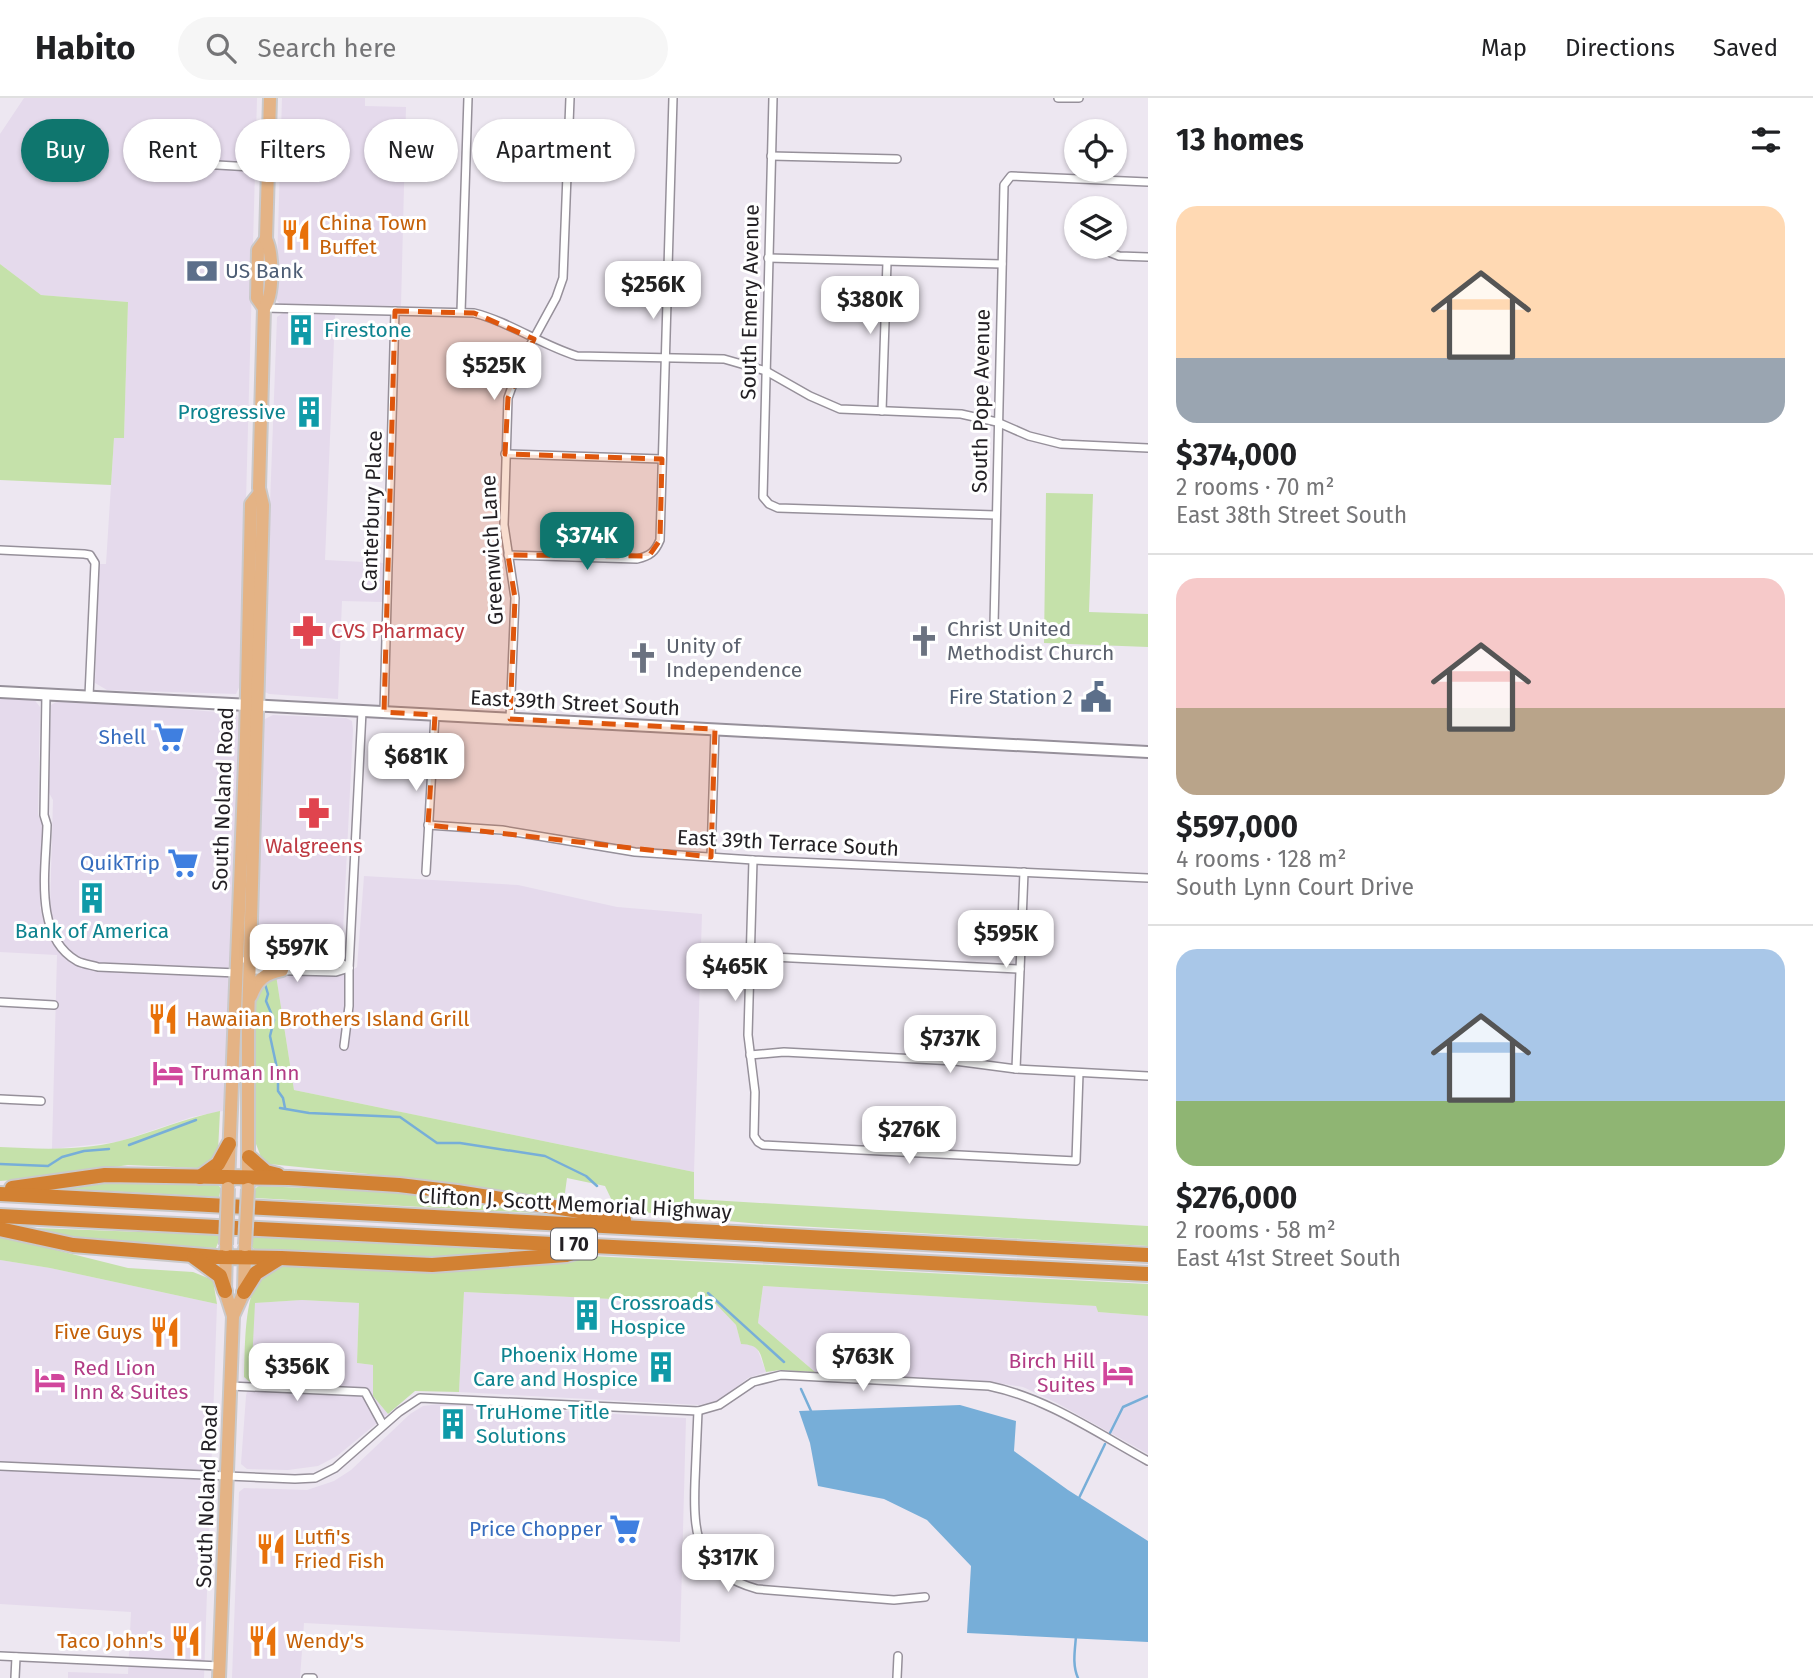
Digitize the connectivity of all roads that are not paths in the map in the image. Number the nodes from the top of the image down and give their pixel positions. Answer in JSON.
{"nodes":[{"id":1,"x":270,"y":98,"type":"edge"},
{"id":2,"x":468,"y":98,"type":"edge"},
{"id":3,"x":570,"y":98,"type":"edge"},
{"id":4,"x":673,"y":98,"type":"edge"},
{"id":5,"x":773,"y":98,"type":"edge"},
{"id":6,"x":1058,"y":98,"type":"edge"},
{"id":7,"x":1079,"y":99,"type":"edge"},
{"id":8,"x":269,"y":119,"type":"edge"},
{"id":9,"x":771,"y":156,"type":"junction"},
{"id":10,"x":897,"y":159,"type":"dead end"},
{"id":11,"x":268,"y":182,"type":"edge"},
{"id":12,"x":1148,"y":182,"type":"edge"},
{"id":13,"x":1127,"y":256,"type":"edge"},
{"id":14,"x":1148,"y":257,"type":"edge"},
{"id":15,"x":768,"y":258,"type":"junction"},
{"id":16,"x":887,"y":262,"type":"junction"},
{"id":17,"x":1002,"y":264,"type":"junction"},
{"id":18,"x":264,"y":308,"type":"junction"},
{"id":19,"x":395,"y":311,"type":"junction"},
{"id":20,"x":461,"y":312,"type":"junction"},
{"id":21,"x":534,"y":339,"type":"junction"},
{"id":22,"x":666,"y":358,"type":"junction"},
{"id":23,"x":766,"y":371,"type":"junction"},
{"id":24,"x":882,"y":411,"type":"junction"},
{"id":25,"x":997,"y":422,"type":"junction"},
{"id":26,"x":1148,"y":448,"type":"edge"},
{"id":27,"x":505,"y":454,"type":"junction"},
{"id":28,"x":662,"y":459,"type":"junction"},
{"id":29,"x":995,"y":515,"type":"junction"},
{"id":30,"x":0,"y":550,"type":"edge"},
{"id":31,"x":508,"y":555,"type":"junction"},
{"id":32,"x":995,"y":625,"type":"dead end"},
{"id":33,"x":0,"y":692,"type":"edge"},
{"id":34,"x":46,"y":694,"type":"junction"},
{"id":35,"x":89,"y":696,"type":"junction"},
{"id":36,"x":251,"y":705,"type":"junction"},
{"id":37,"x":362,"y":711,"type":"junction"},
{"id":38,"x":384,"y":712,"type":"junction"},
{"id":39,"x":435,"y":715,"type":"junction"},
{"id":40,"x":510,"y":719,"type":"junction"},
{"id":41,"x":715,"y":729,"type":"junction"},
{"id":42,"x":1148,"y":752,"type":"edge"},
{"id":43,"x":428,"y":825,"type":"junction"},
{"id":44,"x":711,"y":857,"type":"junction"},
{"id":45,"x":753,"y":860,"type":"junction"},
{"id":46,"x":426,"y":872,"type":"dead end"},
{"id":47,"x":1024,"y":872,"type":"junction"},
{"id":48,"x":1148,"y":878,"type":"edge"},
{"id":49,"x":750,"y":956,"type":"junction"},
{"id":50,"x":243,"y":966,"type":"junction"},
{"id":51,"x":349,"y":968,"type":"junction"},
{"id":52,"x":1020,"y":969,"type":"junction"},
{"id":53,"x":282,"y":970,"type":"junction"},
{"id":54,"x":249,"y":999,"type":"junction"},
{"id":55,"x":0,"y":1002,"type":"edge"},
{"id":56,"x":54,"y":1005,"type":"dead end"},
{"id":57,"x":344,"y":1046,"type":"dead end"},
{"id":58,"x":750,"y":1055,"type":"junction"},
{"id":59,"x":1016,"y":1069,"type":"junction"},
{"id":60,"x":1079,"y":1073,"type":"junction"},
{"id":61,"x":1148,"y":1076,"type":"edge"},
{"id":62,"x":0,"y":1099,"type":"edge"},
{"id":63,"x":41,"y":1101,"type":"dead end"},
{"id":64,"x":229,"y":1144,"type":"junction"},
{"id":65,"x":249,"y":1157,"type":"junction"},
{"id":66,"x":200,"y":1177,"type":"junction"},
{"id":67,"x":289,"y":1178,"type":"junction"},
{"id":68,"x":228,"y":1183,"type":"junction"},
{"id":69,"x":248,"y":1184,"type":"junction"},
{"id":70,"x":0,"y":1192,"type":"edge"},
{"id":71,"x":0,"y":1216,"type":"edge"},
{"id":72,"x":0,"y":1229,"type":"edge"},
{"id":73,"x":669,"y":1230,"type":"junction"},
{"id":74,"x":600,"y":1245,"type":"junction"},
{"id":75,"x":225,"y":1251,"type":"junction"},
{"id":76,"x":245,"y":1251,"type":"junction"},
{"id":77,"x":1148,"y":1255,"type":"edge"},
{"id":78,"x":193,"y":1256,"type":"junction"},
{"id":79,"x":281,"y":1258,"type":"junction"},
{"id":80,"x":1148,"y":1274,"type":"edge"},
{"id":81,"x":225,"y":1291,"type":"junction"},
{"id":82,"x":244,"y":1292,"type":"junction"},
{"id":83,"x":233,"y":1316,"type":"junction"},
{"id":84,"x":230,"y":1386,"type":"junction"},
{"id":85,"x":698,"y":1411,"type":"junction"},
{"id":86,"x":383,"y":1425,"type":"junction"},
{"id":87,"x":1148,"y":1461,"type":"edge"},
{"id":88,"x":0,"y":1466,"type":"edge"},
{"id":89,"x":227,"y":1477,"type":"junction"},
{"id":90,"x":925,"y":1597,"type":"dead end"},
{"id":91,"x":0,"y":1656,"type":"edge"},
{"id":92,"x":898,"y":1656,"type":"dead end"},
{"id":93,"x":16,"y":1657,"type":"junction"},
{"id":94,"x":219,"y":1672,"type":"edge"},
{"id":95,"x":15,"y":1678,"type":"edge"},
{"id":96,"x":306,"y":1678,"type":"edge"},
{"id":97,"x":313,"y":1678,"type":"edge"},
{"id":98,"x":897,"y":1678,"type":"edge"}],
"edges":[{"from":1,"to":8,"type":"main road","name":"South Noland Road"},
{"from":2,"to":20,"type":"street"},
{"from":3,"to":21,"type":"street","name":"Greenwich Lane"},
{"from":4,"to":22,"type":"street"},
{"from":5,"to":9,"type":"street","name":"South Emery Avenue"},
{"from":6,"to":7,"type":"street"},
{"from":9,"to":10,"type":"street"},
{"from":9,"to":15,"type":"street","name":"South Emery Avenue"},
{"from":11,"to":18,"type":"main road","name":"South Noland Road"},
{"from":12,"to":17,"type":"street","name":"South Pope Avenue"},
{"from":13,"to":14,"type":"street"},
{"from":15,"to":16,"type":"street"},
{"from":15,"to":23,"type":"street","name":"South Emery Avenue"},
{"from":16,"to":17,"type":"street"},
{"from":16,"to":24,"type":"street"},
{"from":17,"to":25,"type":"street","name":"South Pope Avenue"},
{"from":18,"to":19,"type":"street"},
{"from":18,"to":36,"type":"main road","name":"South Noland Road"},
{"from":19,"to":20,"type":"street"},
{"from":19,"to":38,"type":"street","name":"Canterbury Place"},
{"from":20,"to":21,"type":"street"},
{"from":21,"to":22,"type":"street"},
{"from":21,"to":27,"type":"street","name":"Greenwich Lane"},
{"from":22,"to":23,"type":"street"},
{"from":22,"to":28,"type":"street"},
{"from":23,"to":24,"type":"street"},
{"from":23,"to":29,"type":"street","name":"South Emery Avenue"},
{"from":24,"to":25,"type":"street"},
{"from":25,"to":26,"type":"street"},
{"from":25,"to":29,"type":"street","name":"South Pope Avenue"},
{"from":27,"to":28,"type":"street"},
{"from":27,"to":31,"type":"street","name":"Greenwich Lane"},
{"from":28,"to":31,"type":"street"},
{"from":29,"to":32,"type":"street","name":"South Pope Avenue"},
{"from":30,"to":35,"type":"street"},
{"from":31,"to":40,"type":"street","name":"Greenwich Lane"},
{"from":33,"to":34,"type":"main road","name":"East 39th Street South"},
{"from":34,"to":35,"type":"main road","name":"East 39th Street South"},
{"from":34,"to":50,"type":"street"},
{"from":35,"to":36,"type":"main road","name":"East 39th Street South"},
{"from":36,"to":37,"type":"main road","name":"East 39th Street South"},
{"from":36,"to":50,"type":"main road","name":"South Noland Road"},
{"from":37,"to":38,"type":"main road","name":"East 39th Street South"},
{"from":37,"to":51,"type":"street"},
{"from":38,"to":39,"type":"main road","name":"East 39th Street South"},
{"from":39,"to":40,"type":"main road","name":"East 39th Street South"},
{"from":39,"to":43,"type":"street"},
{"from":40,"to":41,"type":"main road","name":"East 39th Street South"},
{"from":41,"to":42,"type":"main road","name":"East 39th Street South"},
{"from":41,"to":44,"type":"street"},
{"from":43,"to":44,"type":"street","name":"East 39th Terrace South"},
{"from":43,"to":46,"type":"street"},
{"from":44,"to":45,"type":"street","name":"East 39th Terrace South"},
{"from":45,"to":47,"type":"street","name":"East 39th Terrace South"},
{"from":45,"to":49,"type":"street"},
{"from":47,"to":48,"type":"street","name":"East 39th Terrace South"},
{"from":47,"to":52,"type":"street"},
{"from":49,"to":52,"type":"street"},
{"from":49,"to":58,"type":"street"},
{"from":50,"to":51,"type":"street"},
{"from":50,"to":53,"type":"street"},
{"from":50,"to":54,"type":"main road","name":"South Noland Road"},
{"from":50,"to":64,"type":"main road","name":"South Noland Road"},
{"from":51,"to":53,"type":"street"},
{"from":51,"to":57,"type":"street"},
{"from":52,"to":59,"type":"street"},
{"from":53,"to":54,"type":"main road"},
{"from":54,"to":65,"type":"main road","name":"South Noland Road"},
{"from":55,"to":56,"type":"street"},
{"from":58,"to":59,"type":"street"},
{"from":58,"to":60,"type":"street"},
{"from":59,"to":60,"type":"street"},
{"from":60,"to":61,"type":"street"},
{"from":62,"to":63,"type":"street"},
{"from":64,"to":66,"type":"highway"},
{"from":64,"to":68,"type":"main road","name":"South Noland Road"},
{"from":65,"to":67,"type":"highway"},
{"from":65,"to":69,"type":"main road","name":"South Noland Road"},
{"from":66,"to":68,"type":"highway"},
{"from":66,"to":70,"type":"highway"},
{"from":67,"to":69,"type":"highway"},
{"from":67,"to":73,"type":"highway"},
{"from":68,"to":69,"type":"highway"},
{"from":68,"to":75,"type":"main road","name":"South Noland Road","bridge":true},
{"from":69,"to":76,"type":"main road","name":"South Noland Road","bridge":true},
{"from":70,"to":73,"type":"highway","name":"Clifton J. Scott Memorial Highway","number":"I 70"},
{"from":71,"to":74,"type":"highway","name":"Clifton J. Scott Memorial Highway","number":"I 70"},
{"from":72,"to":78,"type":"highway"},
{"from":73,"to":77,"type":"highway","name":"Clifton J. Scott Memorial Highway","number":"I 70"},
{"from":74,"to":79,"type":"highway"},
{"from":74,"to":80,"type":"highway","name":"Clifton J. Scott Memorial Highway","number":"I 70"},
{"from":75,"to":76,"type":"highway"},
{"from":75,"to":78,"type":"highway"},
{"from":75,"to":81,"type":"main road","name":"South Noland Road"},
{"from":76,"to":79,"type":"highway"},
{"from":76,"to":82,"type":"main road","name":"South Noland Road"},
{"from":78,"to":81,"type":"highway"},
{"from":79,"to":82,"type":"highway"},
{"from":81,"to":83,"type":"main road","name":"South Noland Road"},
{"from":82,"to":83,"type":"main road","name":"South Noland Road"},
{"from":83,"to":84,"type":"main road","name":"South Noland Road"},
{"from":84,"to":86,"type":"street"},
{"from":84,"to":89,"type":"main road","name":"South Noland Road"},
{"from":85,"to":86,"type":"street"},
{"from":85,"to":87,"type":"street"},
{"from":85,"to":90,"type":"street"},
{"from":86,"to":89,"type":"street"},
{"from":88,"to":89,"type":"street"},
{"from":89,"to":94,"type":"main road","name":"South Noland Road"},
{"from":91,"to":93,"type":"street"},
{"from":92,"to":98,"type":"street"},
{"from":93,"to":94,"type":"street"},
{"from":93,"to":95,"type":"street"},
{"from":96,"to":97,"type":"street"}]}
